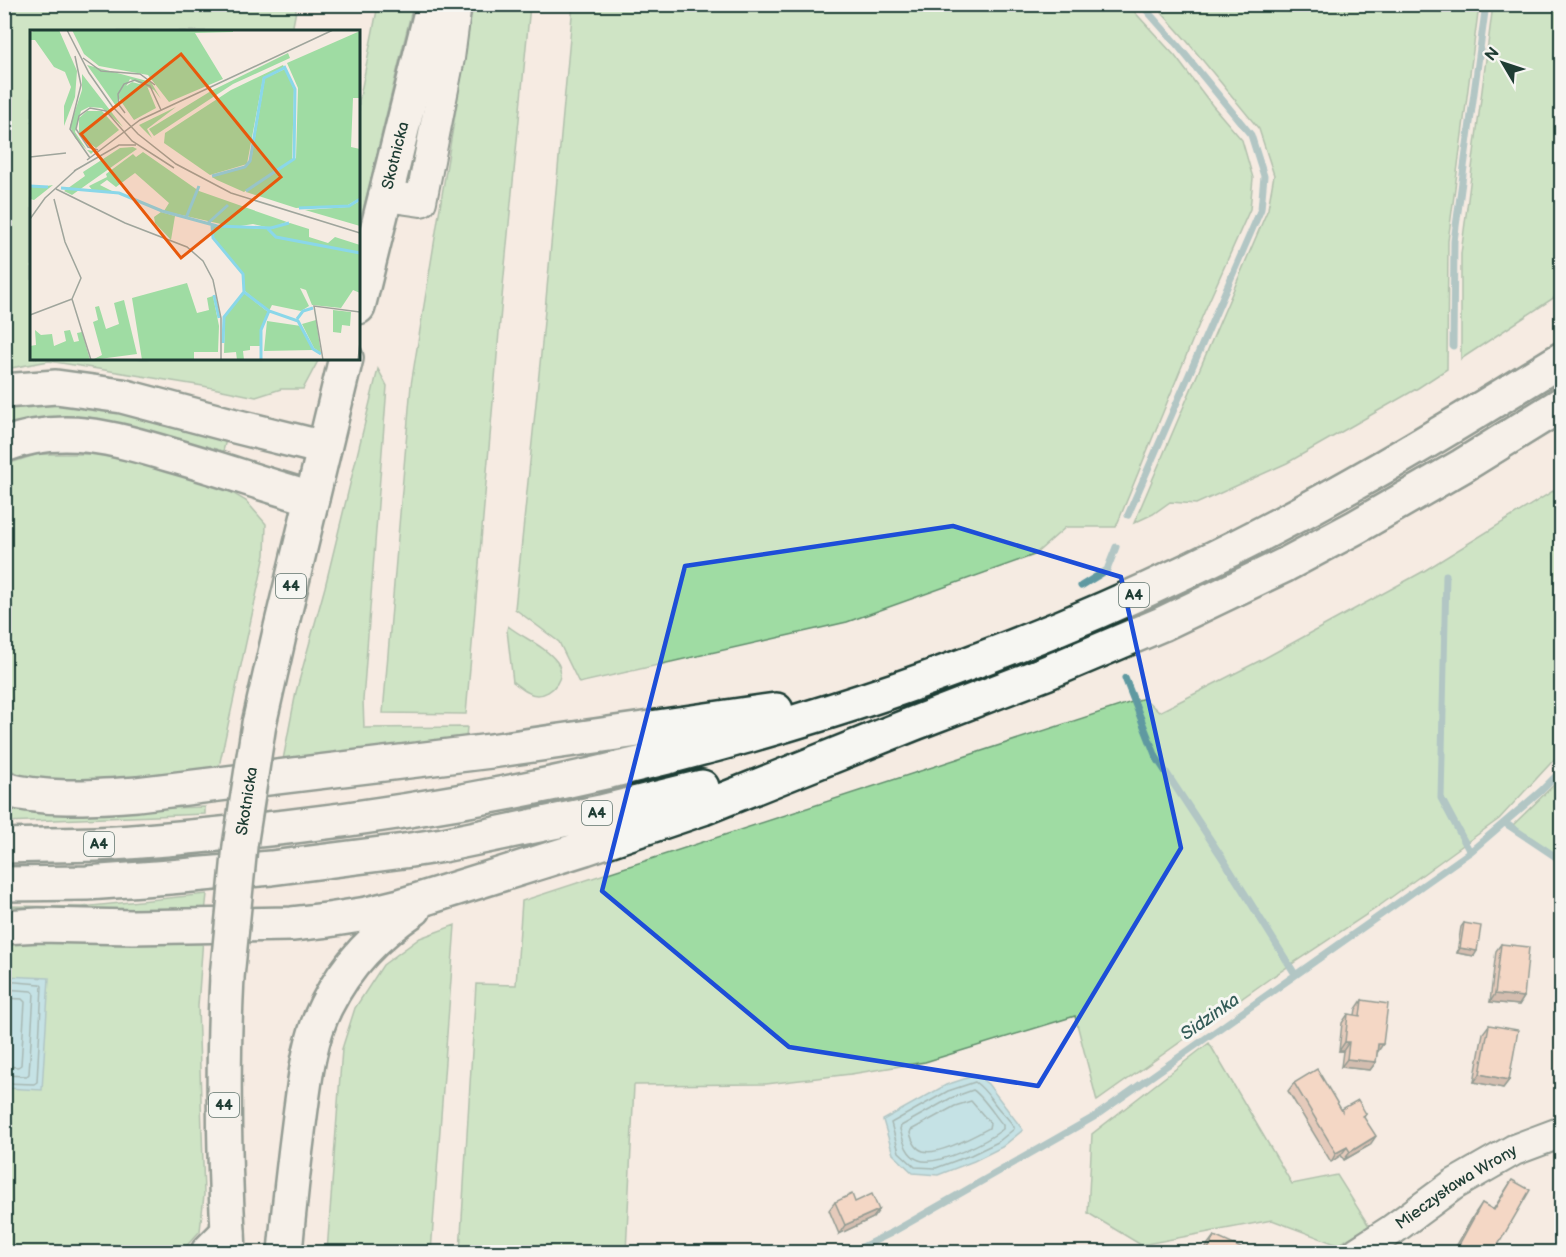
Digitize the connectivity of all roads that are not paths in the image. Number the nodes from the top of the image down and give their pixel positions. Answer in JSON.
{"nodes":[{"id":1,"x":433,"y":4,"type":"edge"},
{"id":2,"x":456,"y":4,"type":"edge"},
{"id":3,"x":386,"y":195,"type":"junction"},
{"id":4,"x":360,"y":299,"type":"edge"},
{"id":5,"x":346,"y":360,"type":"edge"},
{"id":6,"x":1562,"y":360,"type":"edge"},
{"id":7,"x":4,"y":391,"type":"edge"},
{"id":8,"x":1562,"y":404,"type":"edge"},
{"id":9,"x":4,"y":445,"type":"edge"},
{"id":10,"x":324,"y":448,"type":"junction"},
{"id":11,"x":312,"y":498,"type":"junction"},
{"id":12,"x":881,"y":696,"type":"junction"},
{"id":13,"x":915,"y":723,"type":"junction"},
{"id":14,"x":4,"y":789,"type":"edge"},
{"id":15,"x":4,"y":846,"type":"edge"},
{"id":16,"x":4,"y":884,"type":"edge"},
{"id":17,"x":435,"y":894,"type":"junction"},
{"id":18,"x":4,"y":927,"type":"edge"},
{"id":19,"x":1562,"y":1132,"type":"edge"},
{"id":20,"x":221,"y":1246,"type":"edge"},
{"id":21,"x":285,"y":1252,"type":"edge"},
{"id":22,"x":1358,"y":1252,"type":"edge"}],
"edges":[{"from":1,"to":3,"type":"main road","name":"Skotnicka"},
{"from":2,"to":3,"type":"street"},
{"from":3,"to":4,"type":"main road","name":"Skotnicka"},
{"from":5,"to":10,"type":"main road","name":"Skotnicka"},
{"from":6,"to":12,"type":"main road","number":"A4"},
{"from":7,"to":10,"type":"main road"},
{"from":8,"to":13,"type":"main road","number":"A4"},
{"from":9,"to":11,"type":"main road"},
{"from":10,"to":11,"type":"main road","name":"Skotnicka","number":"44"},
{"from":11,"to":20,"type":"main road","name":"Skotnicka","number":"44","bridge":true},
{"from":12,"to":14,"type":"main road"},
{"from":12,"to":15,"type":"main road","number":"A4"},
{"from":13,"to":16,"type":"main road","number":"A4"},
{"from":13,"to":17,"type":"main road"},
{"from":17,"to":18,"type":"main road"},
{"from":17,"to":21,"type":"main road"},
{"from":19,"to":22,"type":"street","name":"Mieczysława Wrony"}]}
